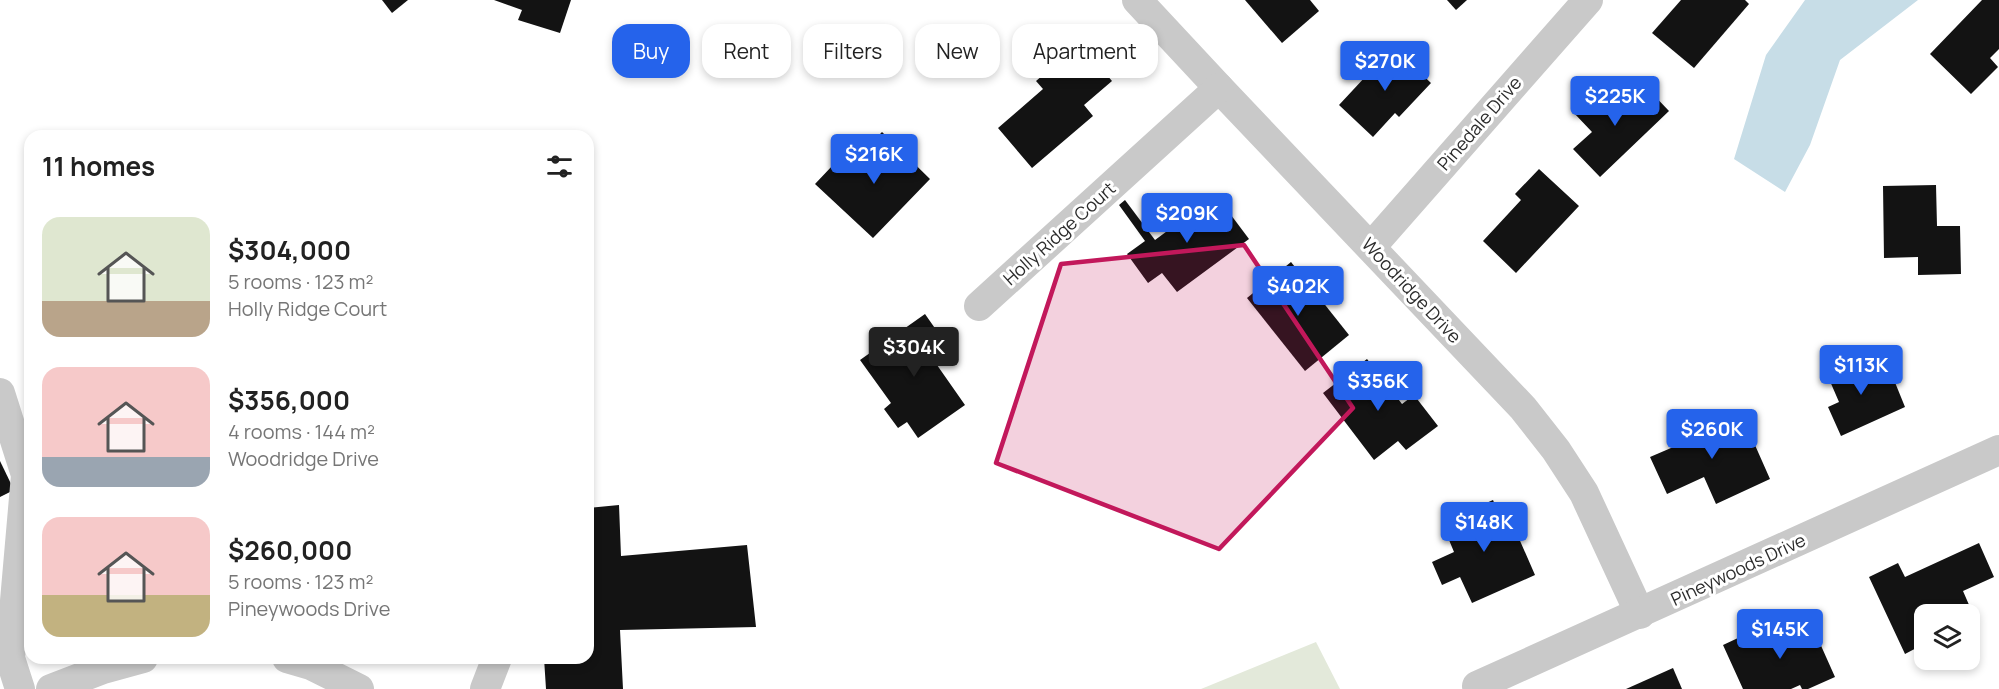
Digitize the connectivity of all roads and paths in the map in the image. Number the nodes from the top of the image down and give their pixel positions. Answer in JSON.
{"nodes":[{"id":1,"x":1137,"y":0,"type":"edge"},
{"id":2,"x":1588,"y":0,"type":"edge"},
{"id":3,"x":1218,"y":88,"type":"junction"},
{"id":4,"x":1371,"y":247,"type":"junction"},
{"id":5,"x":979,"y":306,"type":"dead end"},
{"id":6,"x":0,"y":393,"type":"edge"},
{"id":7,"x":1999,"y":450,"type":"edge"},
{"id":8,"x":24,"y":469,"type":"edge"},
{"id":9,"x":24,"y":498,"type":"edge"},
{"id":10,"x":1640,"y":614,"type":"junction"},
{"id":11,"x":121,"y":664,"type":"edge"},
{"id":12,"x":308,"y":664,"type":"edge"},
{"id":13,"x":495,"y":664,"type":"edge"},
{"id":14,"x":1477,"y":686,"type":"dead end"},
{"id":15,"x":20,"y":689,"type":"edge"},
{"id":16,"x":51,"y":689,"type":"edge"},
{"id":17,"x":359,"y":689,"type":"edge"},
{"id":18,"x":485,"y":689,"type":"edge"}],
"edges":[{"from":1,"to":3,"type":"street","name":"Woodridge Drive"},
{"from":2,"to":4,"type":"street","name":"Pinedale Drive"},
{"from":3,"to":4,"type":"street","name":"Woodridge Drive"},
{"from":3,"to":5,"type":"street","name":"Holly Ridge Court"},
{"from":4,"to":10,"type":"street","name":"Woodridge Drive"},
{"from":6,"to":8,"type":"street"},
{"from":7,"to":10,"type":"street","name":"Pineywoods Drive"},
{"from":9,"to":15,"type":"street"},
{"from":10,"to":14,"type":"street","name":"Pineywoods Drive"},
{"from":11,"to":16,"type":"street"},
{"from":12,"to":17,"type":"street"},
{"from":13,"to":18,"type":"street"}]}
